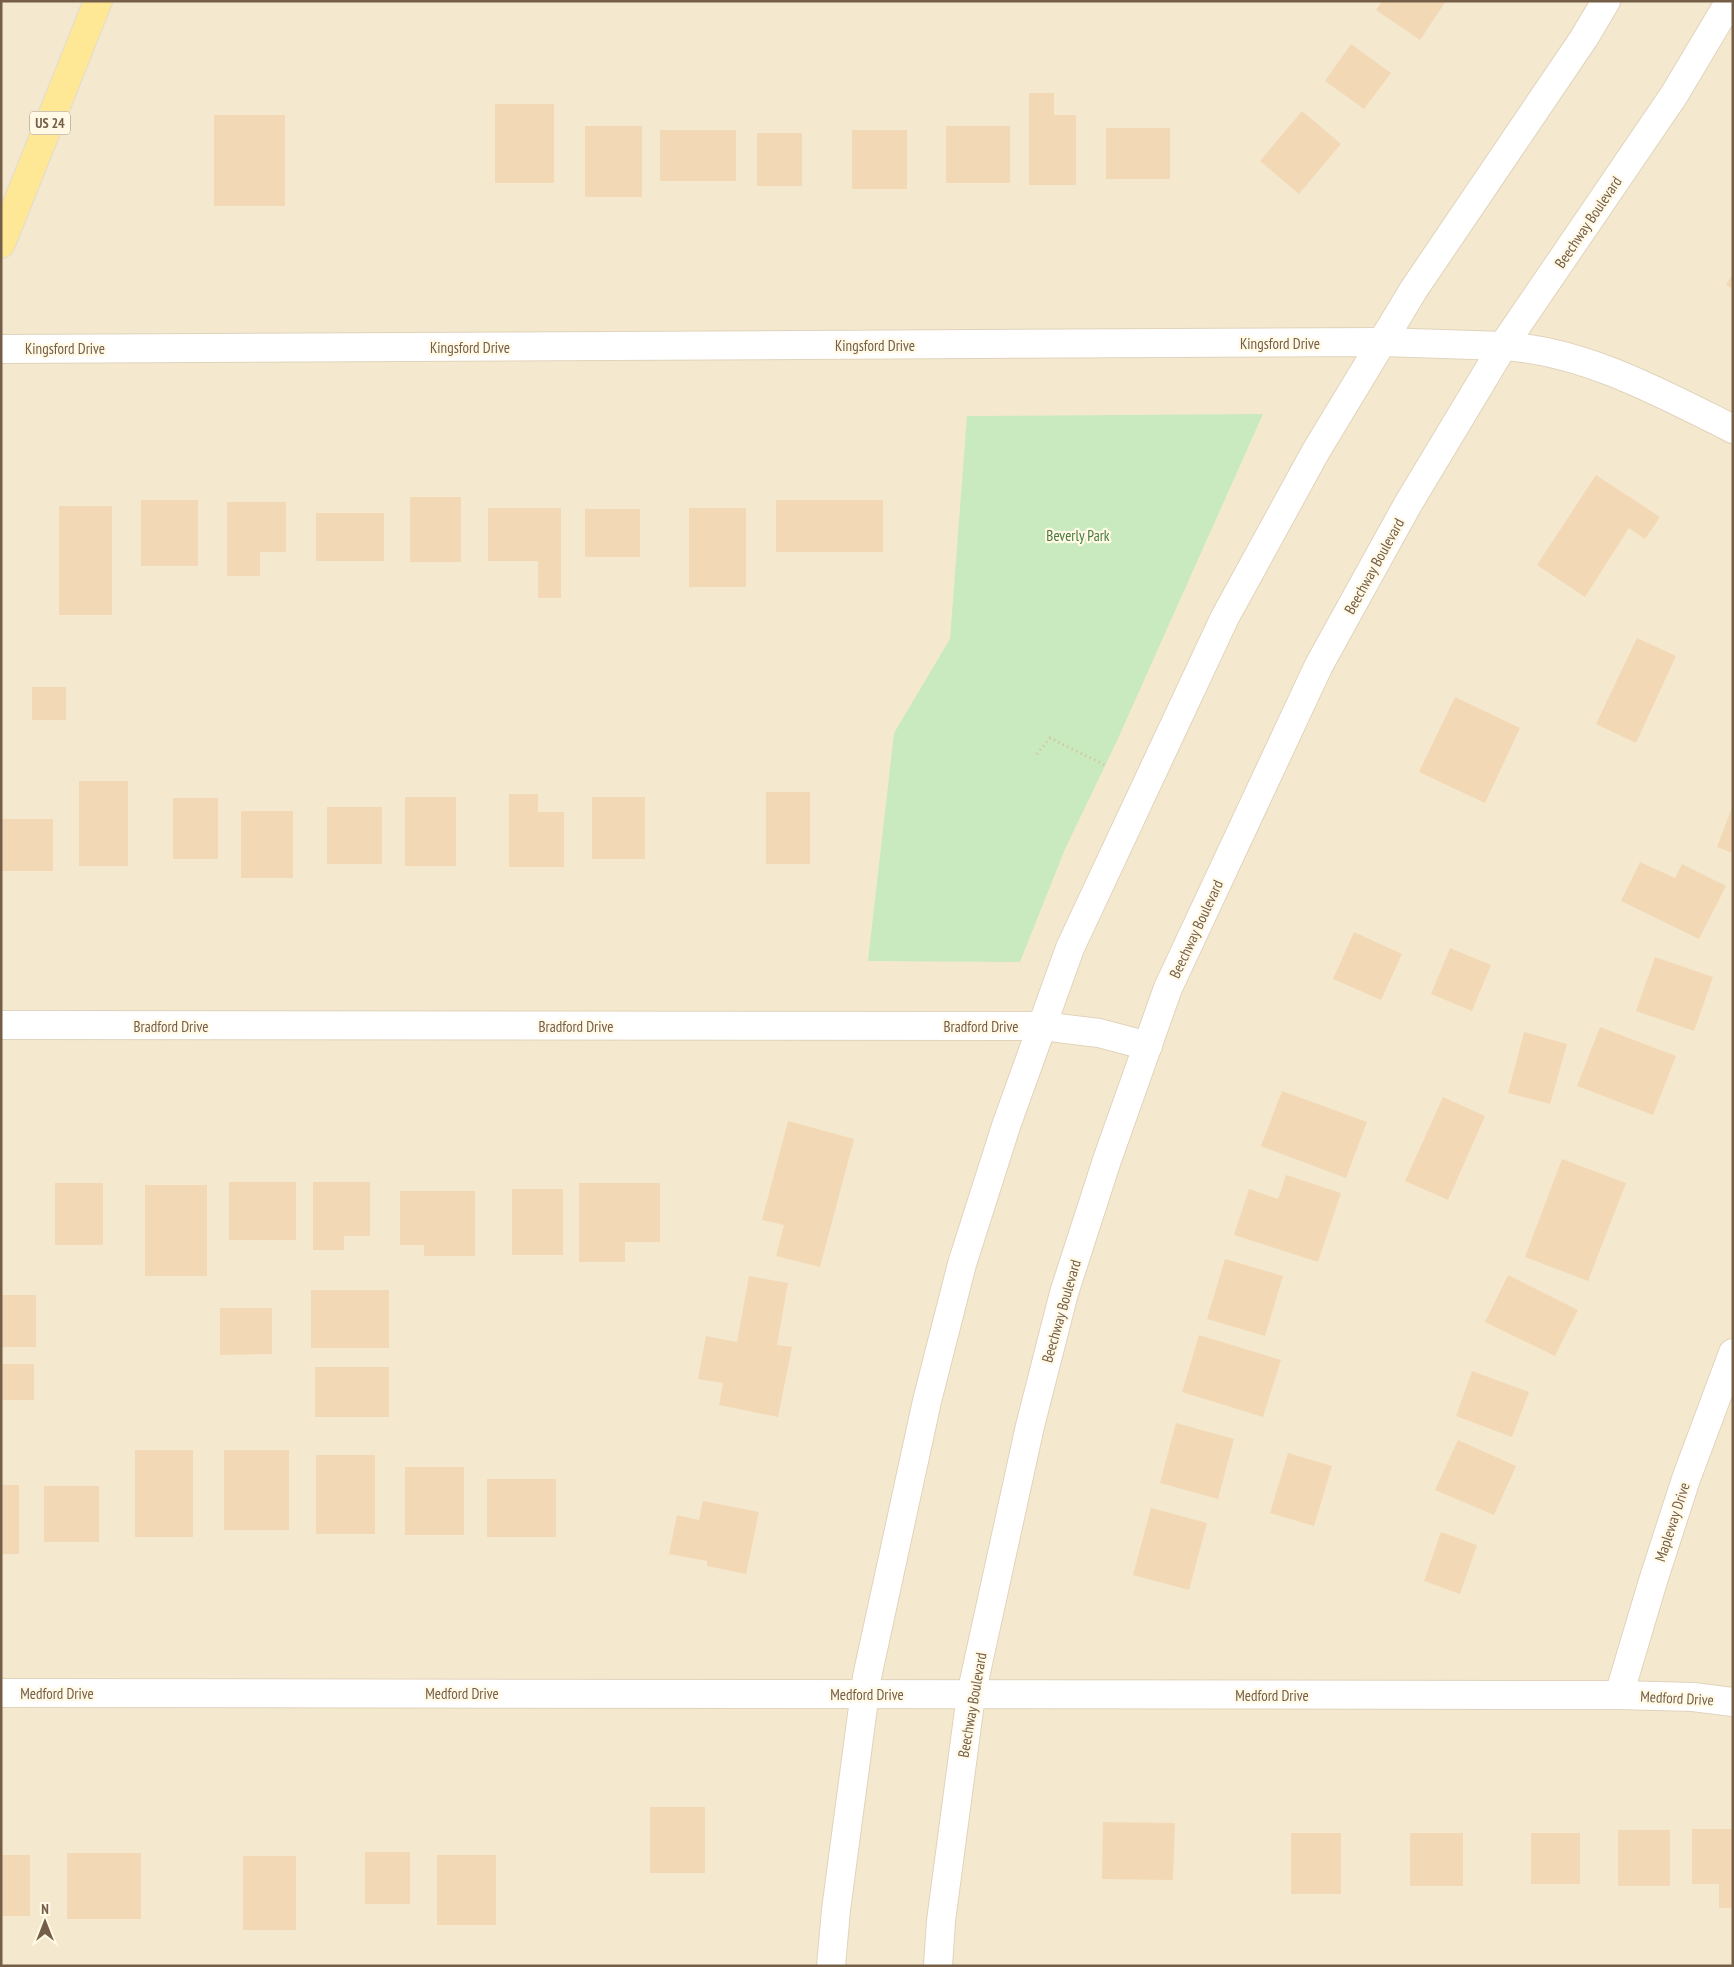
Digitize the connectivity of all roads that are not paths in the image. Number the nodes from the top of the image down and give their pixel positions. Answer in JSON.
{"nodes":[{"id":1,"x":98,"y":1,"type":"edge"},
{"id":2,"x":1606,"y":1,"type":"edge"},
{"id":3,"x":1730,"y":1,"type":"edge"},
{"id":4,"x":1,"y":244,"type":"edge"},
{"id":5,"x":1382,"y":342,"type":"junction"},
{"id":6,"x":1504,"y":346,"type":"junction"},
{"id":7,"x":1,"y":349,"type":"edge"},
{"id":8,"x":1733,"y":428,"type":"edge"},
{"id":9,"x":1,"y":1026,"type":"edge"},
{"id":10,"x":1042,"y":1026,"type":"junction"},
{"id":11,"x":1148,"y":1046,"type":"junction"},
{"id":12,"x":1733,"y":1353,"type":"edge"},
{"id":13,"x":1,"y":1693,"type":"edge"},
{"id":14,"x":864,"y":1693,"type":"junction"},
{"id":15,"x":971,"y":1695,"type":"junction"},
{"id":16,"x":1619,"y":1695,"type":"junction"},
{"id":17,"x":1733,"y":1702,"type":"edge"},
{"id":18,"x":831,"y":1966,"type":"edge"},
{"id":19,"x":938,"y":1966,"type":"edge"}],
"edges":[{"from":1,"to":4,"type":"main road","number":"US 24"},
{"from":2,"to":5,"type":"street"},
{"from":3,"to":6,"type":"street","name":"Beechway Boulevard"},
{"from":5,"to":6,"type":"street","name":"Kingsford Drive"},
{"from":5,"to":7,"type":"street","name":"Kingsford Drive"},
{"from":5,"to":10,"type":"street"},
{"from":6,"to":8,"type":"street","name":"Kingsford Drive"},
{"from":6,"to":11,"type":"street","name":"Beechway Boulevard"},
{"from":9,"to":10,"type":"street","name":"Bradford Drive"},
{"from":10,"to":11,"type":"street","name":"Bradford Drive"},
{"from":10,"to":14,"type":"street"},
{"from":11,"to":15,"type":"street","name":"Beechway Boulevard"},
{"from":12,"to":16,"type":"street","name":"Mapleway Drive"},
{"from":13,"to":14,"type":"street","name":"Medford Drive"},
{"from":14,"to":15,"type":"street","name":"Medford Drive"},
{"from":14,"to":18,"type":"street"},
{"from":15,"to":16,"type":"street","name":"Medford Drive"},
{"from":15,"to":19,"type":"street","name":"Beechway Boulevard"},
{"from":16,"to":17,"type":"street","name":"Medford Drive"}]}
